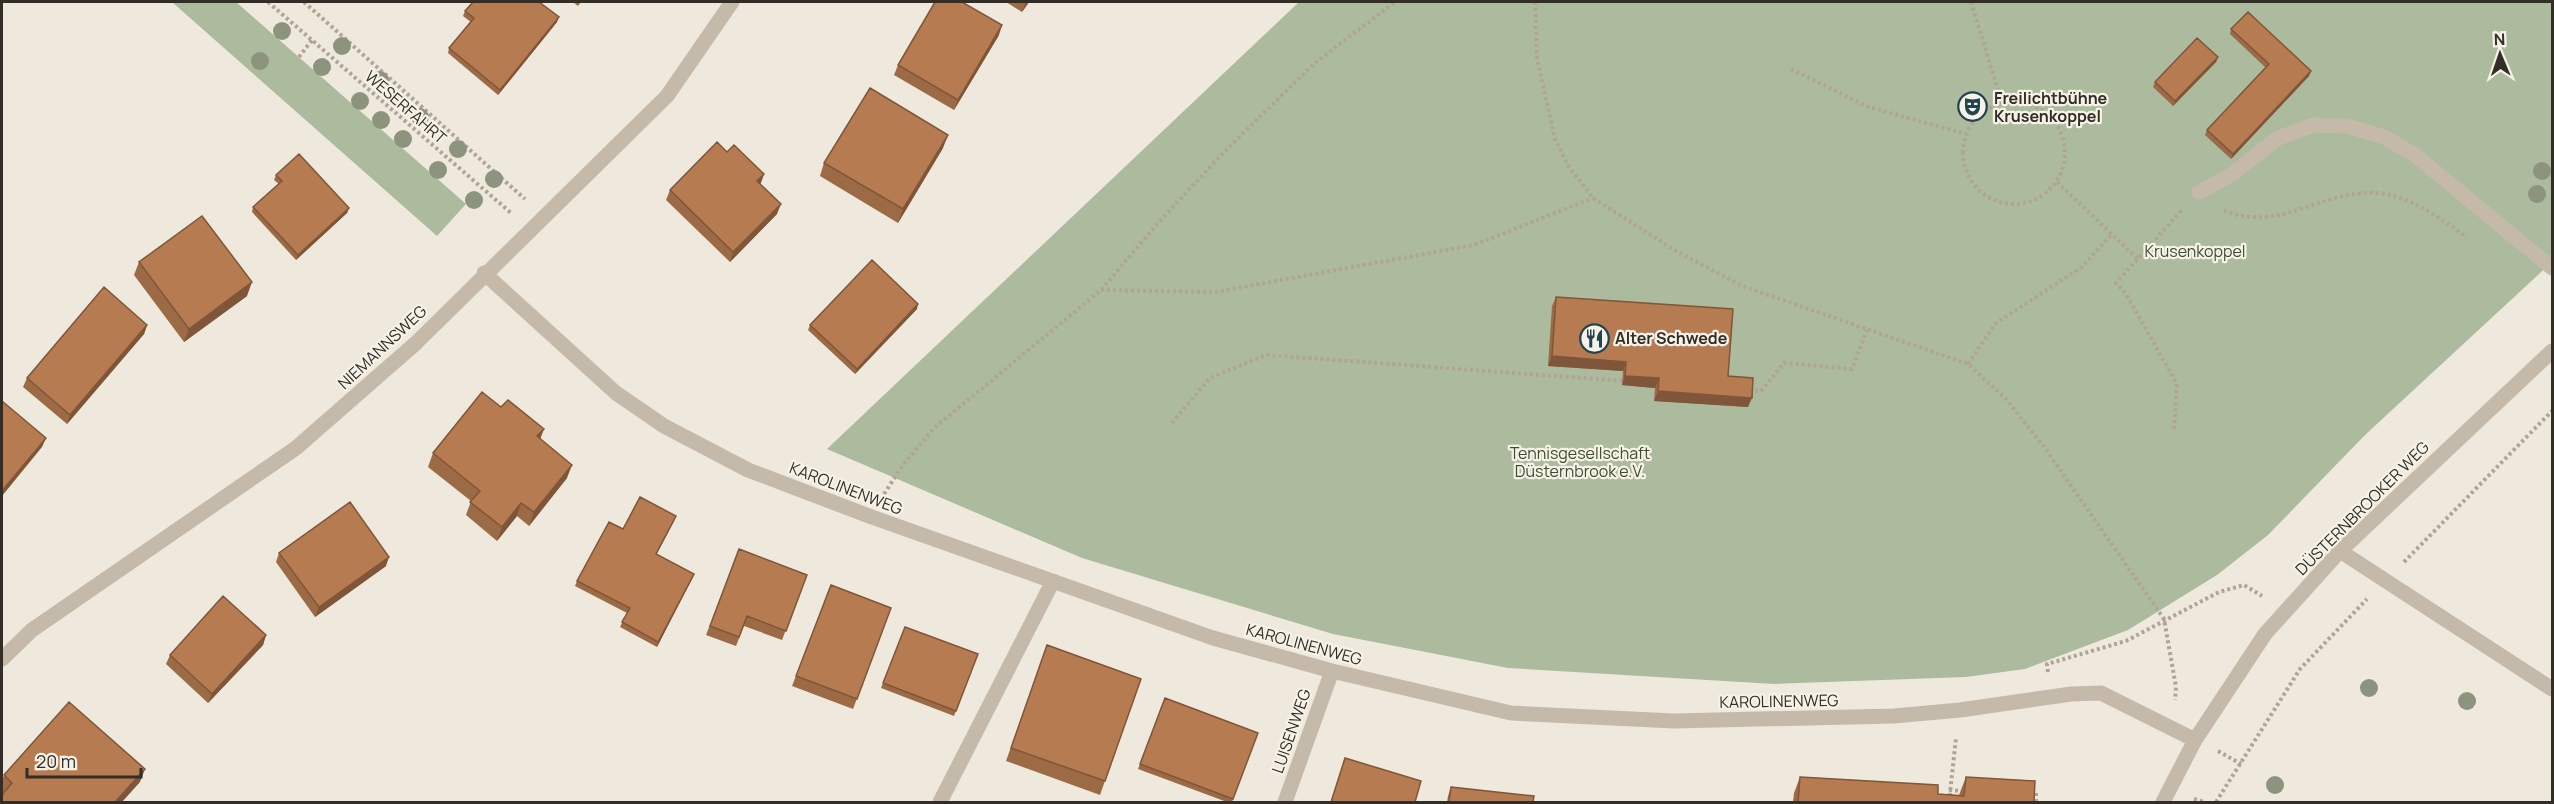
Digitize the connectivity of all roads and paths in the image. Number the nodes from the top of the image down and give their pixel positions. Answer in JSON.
{"nodes":[{"id":1,"x":268,"y":2,"type":"edge"},
{"id":2,"x":304,"y":2,"type":"edge"},
{"id":3,"x":732,"y":2,"type":"edge"},
{"id":4,"x":1395,"y":2,"type":"edge"},
{"id":5,"x":1535,"y":2,"type":"edge"},
{"id":6,"x":1971,"y":2,"type":"edge"},
{"id":7,"x":312,"y":40,"type":"junction"},
{"id":8,"x":298,"y":57,"type":"dead end"},
{"id":9,"x":1791,"y":69,"type":"dead end"},
{"id":10,"x":2002,"y":104,"type":"junction"},
{"id":11,"x":1966,"y":134,"type":"junction"},
{"id":12,"x":2057,"y":182,"type":"junction"},
{"id":13,"x":2199,"y":192,"type":"junction"},
{"id":14,"x":1593,"y":198,"type":"junction"},
{"id":15,"x":542,"y":216,"type":"junction"},
{"id":16,"x":529,"y":229,"type":"junction"},
{"id":17,"x":2111,"y":236,"type":"junction"},
{"id":18,"x":2474,"y":241,"type":"dead end"},
{"id":19,"x":2138,"y":259,"type":"junction"},
{"id":20,"x":2553,"y":268,"type":"edge"},
{"id":21,"x":484,"y":273,"type":"junction"},
{"id":22,"x":1101,"y":290,"type":"junction"},
{"id":23,"x":1867,"y":330,"type":"junction"},
{"id":24,"x":2553,"y":351,"type":"edge"},
{"id":25,"x":1968,"y":364,"type":"junction"},
{"id":26,"x":1631,"y":382,"type":"edge"},
{"id":27,"x":1737,"y":389,"type":"edge"},
{"id":28,"x":1172,"y":423,"type":"dead end"},
{"id":29,"x":2174,"y":429,"type":"dead end"},
{"id":30,"x":869,"y":516,"type":"junction"},
{"id":31,"x":2340,"y":551,"type":"junction"},
{"id":32,"x":1053,"y":581,"type":"junction"},
{"id":33,"x":2286,"y":611,"type":"junction"},
{"id":34,"x":2164,"y":619,"type":"junction"},
{"id":35,"x":2,"y":659,"type":"edge"},
{"id":36,"x":1332,"y":671,"type":"junction"},
{"id":37,"x":2553,"y":689,"type":"edge"},
{"id":38,"x":2051,"y":696,"type":"junction"},
{"id":39,"x":1960,"y":710,"type":"junction"},
{"id":40,"x":2172,"y":728,"type":"junction"},
{"id":41,"x":2196,"y":740,"type":"junction"},
{"id":42,"x":1950,"y":790,"type":"junction"},
{"id":43,"x":1971,"y":791,"type":"edge"},
{"id":44,"x":2025,"y":792,"type":"edge"},
{"id":45,"x":940,"y":802,"type":"edge"},
{"id":46,"x":1285,"y":802,"type":"edge"},
{"id":47,"x":1949,"y":802,"type":"edge"},
{"id":48,"x":2036,"y":802,"type":"edge"},
{"id":49,"x":2163,"y":802,"type":"edge"}],
"edges":[{"from":1,"to":7,"type":"path","name":"WESERFAHRT"},
{"from":2,"to":15,"type":"path"},
{"from":3,"to":15,"type":"street","name":"NIEMANNSWEG"},
{"from":4,"to":22,"type":"path"},
{"from":5,"to":14,"type":"path"},
{"from":6,"to":10,"type":"path"},
{"from":7,"to":8,"type":"path"},
{"from":7,"to":16,"type":"path","name":"WESERFAHRT"},
{"from":9,"to":11,"type":"path"},
{"from":10,"to":11,"type":"path"},
{"from":10,"to":12,"type":"path"},
{"from":11,"to":12,"type":"path"},
{"from":12,"to":17,"type":"path"},
{"from":13,"to":18,"type":"path"},
{"from":13,"to":19,"type":"path"},
{"from":13,"to":20,"type":"street"},
{"from":14,"to":22,"type":"path"},
{"from":14,"to":23,"type":"path"},
{"from":15,"to":16,"type":"street","name":"NIEMANNSWEG"},
{"from":16,"to":21,"type":"street","name":"NIEMANNSWEG"},
{"from":17,"to":19,"type":"path"},
{"from":17,"to":25,"type":"path"},
{"from":19,"to":29,"type":"path"},
{"from":21,"to":30,"type":"street","name":"KAROLINENWEG"},
{"from":21,"to":35,"type":"street","name":"NIEMANNSWEG"},
{"from":22,"to":30,"type":"path"},
{"from":23,"to":25,"type":"path"},
{"from":23,"to":27,"type":"path"},
{"from":24,"to":31,"type":"street","name":"DÜSTERNBROOKER WEG"},
{"from":25,"to":34,"type":"path"},
{"from":26,"to":28,"type":"path"},
{"from":30,"to":32,"type":"street","name":"KAROLINENWEG"},
{"from":31,"to":33,"type":"street","name":"DÜSTERNBROOKER WEG"},
{"from":31,"to":37,"type":"street"},
{"from":32,"to":36,"type":"street","name":"KAROLINENWEG"},
{"from":32,"to":45,"type":"street"},
{"from":33,"to":34,"type":"path"},
{"from":33,"to":41,"type":"street","name":"DÜSTERNBROOKER WEG"},
{"from":34,"to":38,"type":"path"},
{"from":34,"to":40,"type":"path"},
{"from":36,"to":39,"type":"street","name":"KAROLINENWEG"},
{"from":36,"to":46,"type":"street","name":"LUISENWEG"},
{"from":38,"to":39,"type":"street","name":"KAROLINENWEG"},
{"from":38,"to":40,"type":"street","name":"KAROLINENWEG"},
{"from":39,"to":42,"type":"path"},
{"from":40,"to":41,"type":"street","name":"KAROLINENWEG"},
{"from":41,"to":49,"type":"street","name":"DÜSTERNBROOKER WEG"},
{"from":42,"to":43,"type":"path"},
{"from":42,"to":47,"type":"path"},
{"from":44,"to":48,"type":"path"}]}
